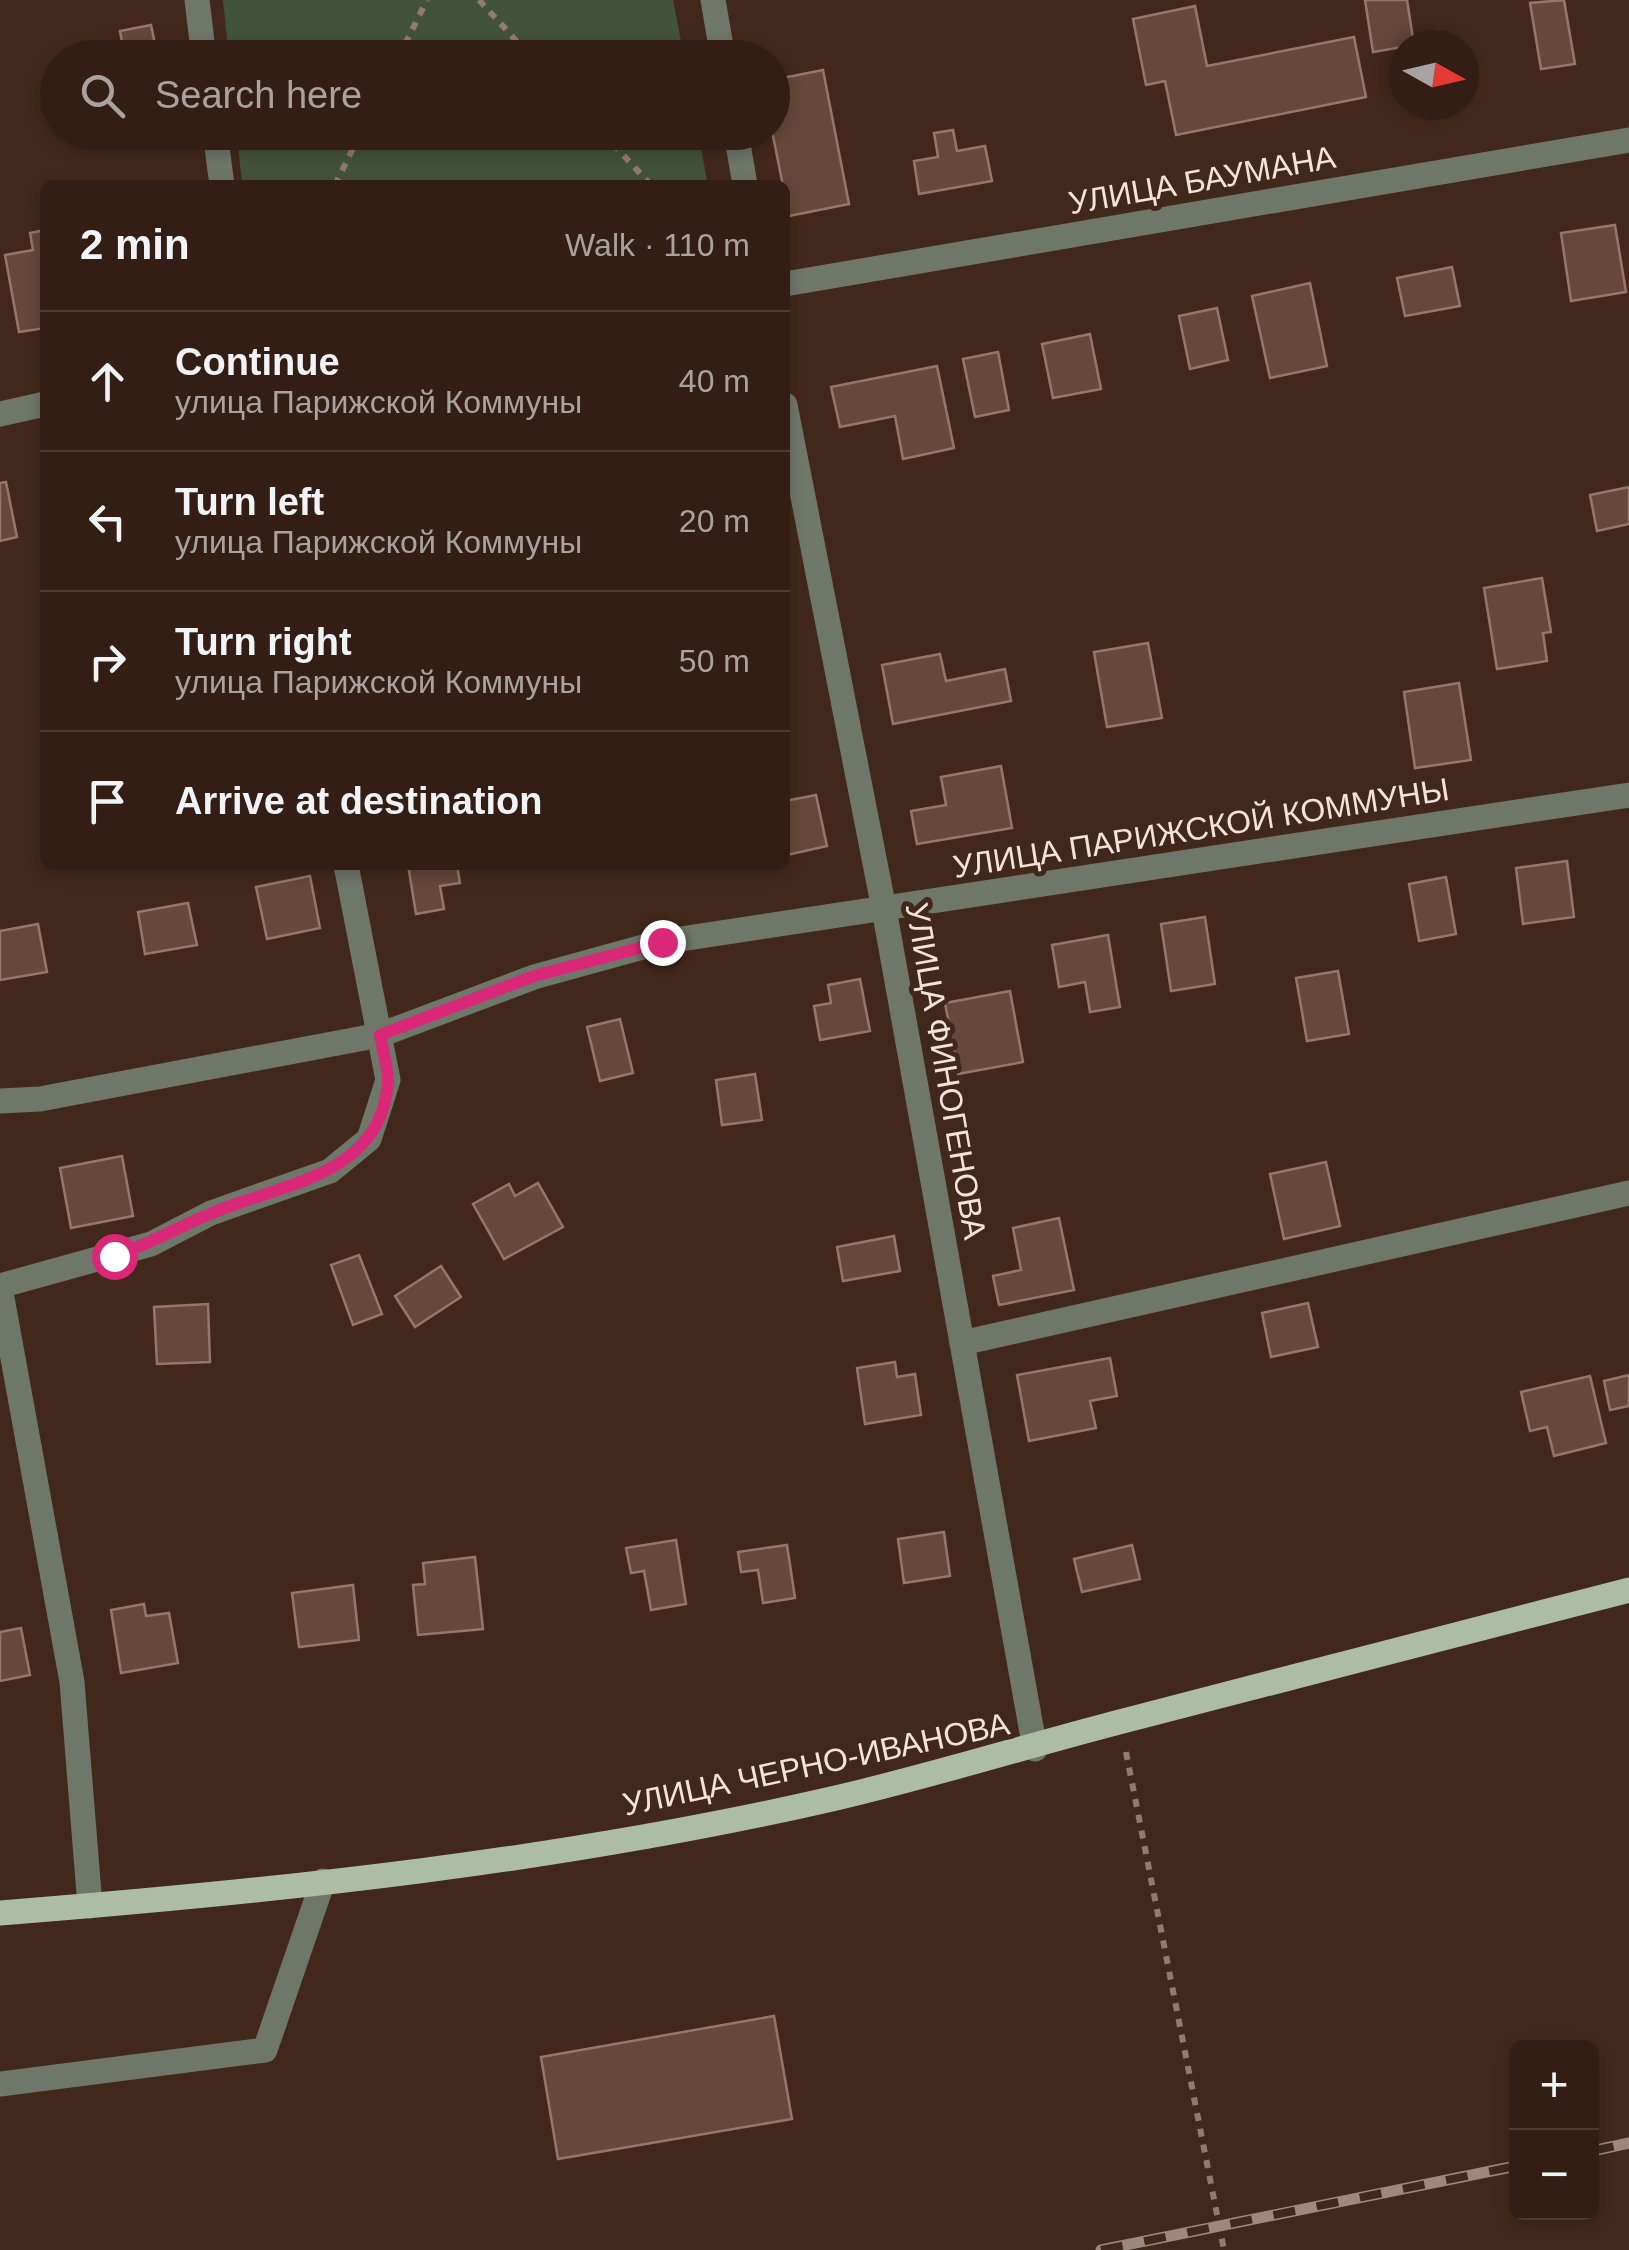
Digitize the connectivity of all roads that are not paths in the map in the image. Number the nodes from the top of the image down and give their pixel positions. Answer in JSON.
{"nodes":[{"id":1,"x":197,"y":0,"type":"edge"},
{"id":2,"x":713,"y":0,"type":"edge"},
{"id":3,"x":202,"y":40,"type":"edge"},
{"id":4,"x":720,"y":40,"type":"edge"},
{"id":5,"x":1629,"y":140,"type":"edge"},
{"id":6,"x":217,"y":150,"type":"edge"},
{"id":7,"x":739,"y":150,"type":"edge"},
{"id":8,"x":221,"y":180,"type":"edge"},
{"id":9,"x":743,"y":180,"type":"edge"},
{"id":10,"x":790,"y":283,"type":"edge"},
{"id":11,"x":40,"y":405,"type":"edge"},
{"id":12,"x":0,"y":414,"type":"edge"},
{"id":13,"x":790,"y":430,"type":"edge"},
{"id":14,"x":1629,"y":795,"type":"edge"},
{"id":15,"x":347,"y":870,"type":"edge"},
{"id":16,"x":884,"y":909,"type":"junction"},
{"id":17,"x":380,"y":1035,"type":"junction"},
{"id":18,"x":0,"y":1101,"type":"edge"},
{"id":19,"x":1629,"y":1193,"type":"edge"},
{"id":20,"x":0,"y":1286,"type":"edge"},
{"id":21,"x":962,"y":1342,"type":"junction"},
{"id":22,"x":1629,"y":1590,"type":"edge"},
{"id":23,"x":1035,"y":1749,"type":"junction"},
{"id":24,"x":323,"y":1881,"type":"junction"},
{"id":25,"x":90,"y":1906,"type":"junction"},
{"id":26,"x":0,"y":1913,"type":"edge"},
{"id":27,"x":0,"y":2084,"type":"edge"}],
"edges":[{"from":1,"to":3,"type":"street"},
{"from":2,"to":4,"type":"street"},
{"from":5,"to":10,"type":"street","name":"УЛИЦА БАУМАНА"},
{"from":6,"to":8,"type":"street"},
{"from":7,"to":9,"type":"street"},
{"from":11,"to":12,"type":"street"},
{"from":13,"to":16,"type":"street","name":"УЛИЦА ФИНОГЕНОВА"},
{"from":14,"to":16,"type":"street","name":"УЛИЦА ПАРИЖСКОЙ КОММУНЫ"},
{"from":15,"to":17,"type":"street"},
{"from":16,"to":17,"type":"street","name":"УЛИЦА ПАРИЖСКОЙ КОММУНЫ"},
{"from":16,"to":21,"type":"street","name":"УЛИЦА ФИНОГЕНОВА"},
{"from":17,"to":18,"type":"street","name":"УЛИЦА ПАРИЖСКОЙ КОММУНЫ"},
{"from":17,"to":20,"type":"street"},
{"from":19,"to":21,"type":"street"},
{"from":20,"to":25,"type":"street"},
{"from":21,"to":23,"type":"street","name":"УЛИЦА ФИНОГЕНОВА"},
{"from":22,"to":23,"type":"main road","name":"УЛИЦА ЧЕРНО-ИВАНОВА"},
{"from":23,"to":24,"type":"main road","name":"УЛИЦА ЧЕРНО-ИВАНОВА"},
{"from":24,"to":25,"type":"main road","name":"УЛИЦА ЧЕРНО-ИВАНОВА"},
{"from":24,"to":27,"type":"street"},
{"from":25,"to":26,"type":"main road","name":"УЛИЦА ЧЕРНО-ИВАНОВА"}]}
